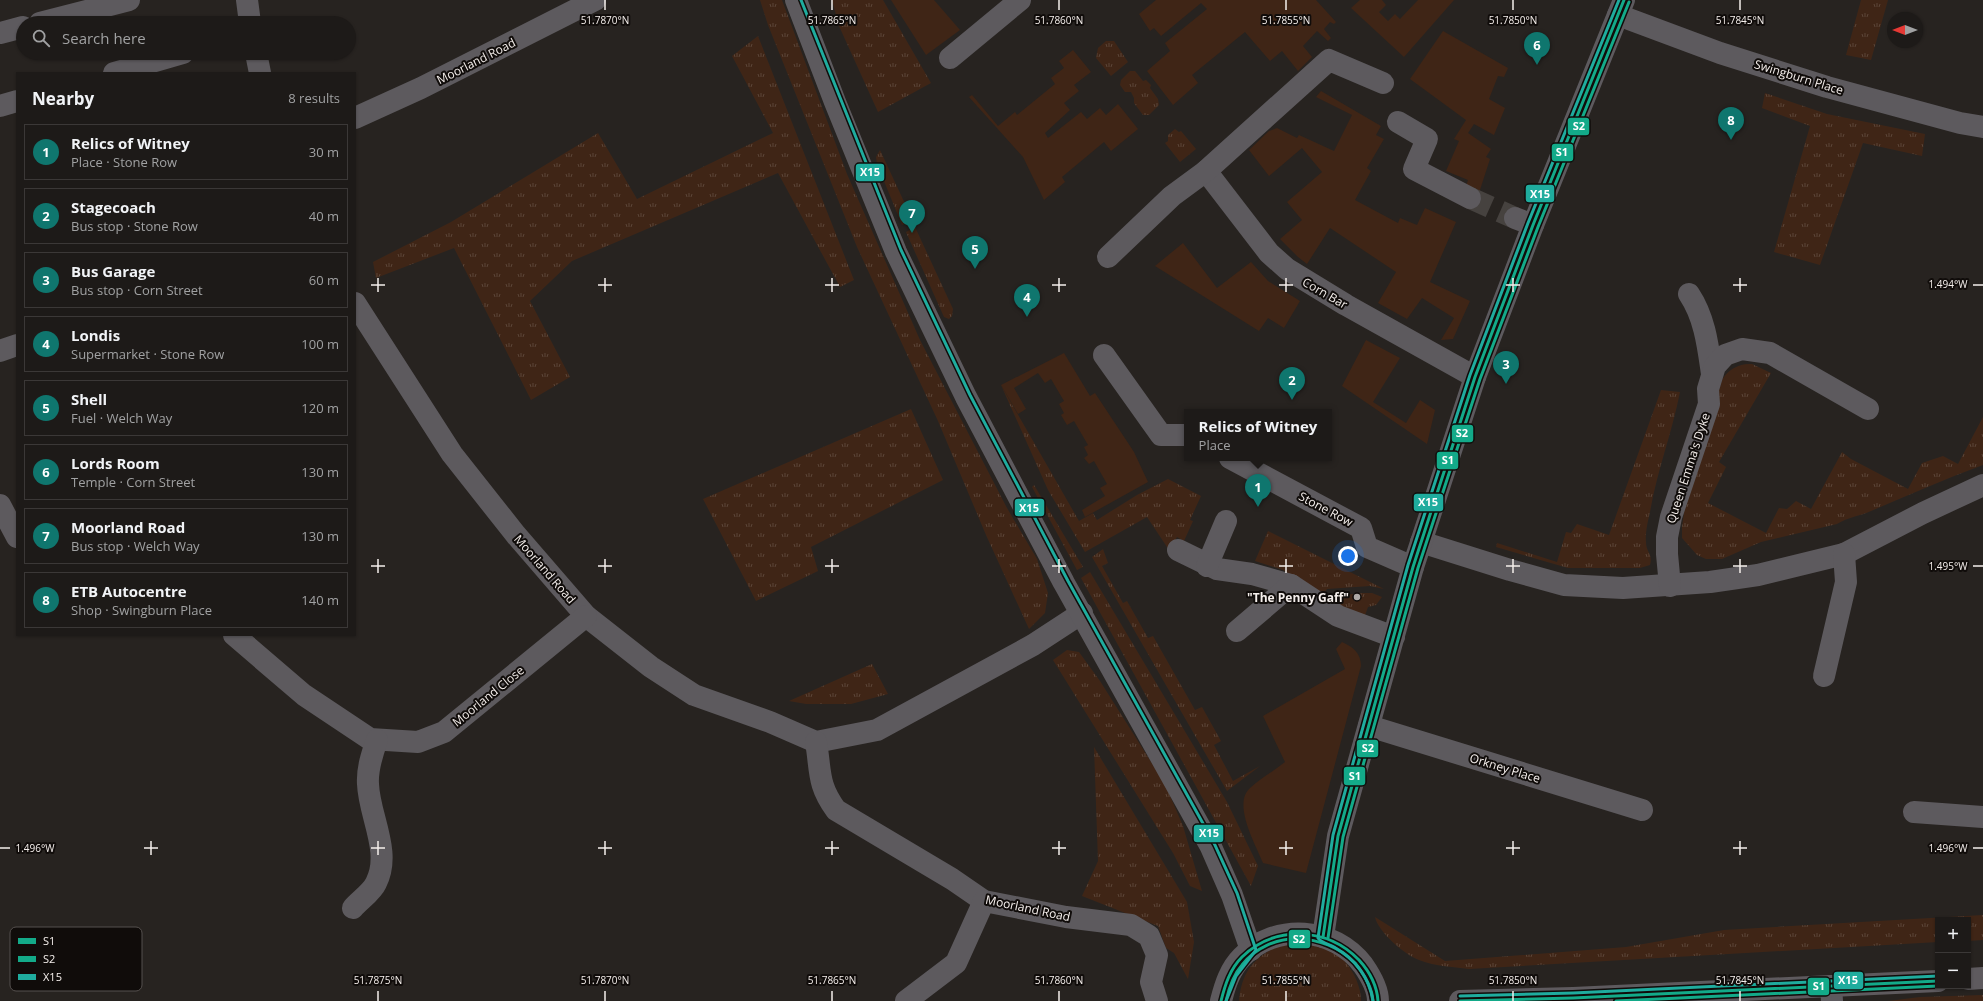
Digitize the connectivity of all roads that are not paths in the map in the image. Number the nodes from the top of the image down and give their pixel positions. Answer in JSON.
{"nodes":[{"id":1,"x":129,"y":0,"type":"edge"},
{"id":2,"x":247,"y":0,"type":"edge"},
{"id":3,"x":595,"y":0,"type":"edge"},
{"id":4,"x":796,"y":0,"type":"edge"},
{"id":5,"x":1020,"y":0,"type":"edge"},
{"id":6,"x":1621,"y":7,"type":"edge"},
{"id":7,"x":67,"y":16,"type":"edge"},
{"id":8,"x":249,"y":16,"type":"edge"},
{"id":9,"x":16,"y":29,"type":"edge"},
{"id":10,"x":0,"y":33,"type":"edge"},
{"id":11,"x":950,"y":58,"type":"dead end"},
{"id":12,"x":159,"y":60,"type":"edge"},
{"id":13,"x":257,"y":60,"type":"edge"},
{"id":14,"x":117,"y":72,"type":"edge"},
{"id":15,"x":260,"y":72,"type":"edge"},
{"id":16,"x":1383,"y":83,"type":"dead end"},
{"id":17,"x":16,"y":101,"type":"edge"},
{"id":18,"x":0,"y":106,"type":"edge"},
{"id":19,"x":356,"y":118,"type":"edge"},
{"id":20,"x":1398,"y":122,"type":"dead end"},
{"id":21,"x":1983,"y":127,"type":"edge"},
{"id":22,"x":1206,"y":171,"type":"junction"},
{"id":23,"x":1470,"y":198,"type":"tunnel mouth"},
{"id":24,"x":1108,"y":257,"type":"dead end"},
{"id":25,"x":1689,"y":294,"type":"dead end"},
{"id":26,"x":356,"y":305,"type":"edge"},
{"id":27,"x":16,"y":345,"type":"edge"},
{"id":28,"x":0,"y":350,"type":"edge"},
{"id":29,"x":1104,"y":355,"type":"dead end"},
{"id":30,"x":1712,"y":374,"type":"junction"},
{"id":31,"x":1475,"y":377,"type":"junction"},
{"id":32,"x":1868,"y":409,"type":"dead end"},
{"id":33,"x":1184,"y":435,"type":"edge"},
{"id":34,"x":1236,"y":461,"type":"edge"},
{"id":35,"x":1983,"y":485,"type":"edge"},
{"id":36,"x":0,"y":505,"type":"edge"},
{"id":37,"x":1226,"y":521,"type":"dead end"},
{"id":38,"x":16,"y":535,"type":"edge"},
{"id":39,"x":1421,"y":542,"type":"junction"},
{"id":40,"x":1178,"y":550,"type":"dead end"},
{"id":41,"x":1844,"y":554,"type":"junction"},
{"id":42,"x":1207,"y":566,"type":"junction"},
{"id":43,"x":1413,"y":567,"type":"junction"},
{"id":44,"x":1291,"y":585,"type":"junction"},
{"id":45,"x":1670,"y":586,"type":"junction"},
{"id":46,"x":1082,"y":613,"type":"junction"},
{"id":47,"x":586,"y":616,"type":"junction"},
{"id":48,"x":1237,"y":631,"type":"dead end"},
{"id":49,"x":235,"y":636,"type":"edge"},
{"id":50,"x":1394,"y":637,"type":"junction"},
{"id":51,"x":1824,"y":676,"type":"dead end"},
{"id":52,"x":1369,"y":726,"type":"junction"},
{"id":53,"x":377,"y":740,"type":"junction"},
{"id":54,"x":816,"y":742,"type":"junction"},
{"id":55,"x":1642,"y":810,"type":"dead end"},
{"id":56,"x":1914,"y":812,"type":"dead end"},
{"id":57,"x":1983,"y":817,"type":"edge"},
{"id":58,"x":984,"y":901,"type":"junction"},
{"id":59,"x":353,"y":908,"type":"dead end"},
{"id":60,"x":1323,"y":937,"type":"junction"},
{"id":61,"x":1251,"y":950,"type":"junction"},
{"id":62,"x":1983,"y":978,"type":"edge"},
{"id":63,"x":1971,"y":979,"type":"edge"},
{"id":64,"x":1935,"y":981,"type":"edge"},
{"id":65,"x":1832,"y":994,"type":"edge"},
{"id":66,"x":906,"y":1001,"type":"edge"},
{"id":67,"x":1157,"y":1001,"type":"edge"},
{"id":68,"x":1221,"y":1001,"type":"edge"},
{"id":69,"x":1378,"y":1001,"type":"edge"},
{"id":70,"x":1460,"y":1001,"type":"edge"}],
"edges":[{"from":1,"to":7,"type":"street"},
{"from":2,"to":8,"type":"street"},
{"from":3,"to":19,"type":"street","name":"Moorland Road"},
{"from":4,"to":46,"type":"street"},
{"from":5,"to":11,"type":"street"},
{"from":6,"to":21,"type":"street","name":"Swingburn Place"},
{"from":6,"to":31,"type":"street"},
{"from":9,"to":10,"type":"street"},
{"from":12,"to":14,"type":"street"},
{"from":13,"to":15,"type":"street"},
{"from":16,"to":22,"type":"street"},
{"from":17,"to":18,"type":"street"},
{"from":20,"to":23,"type":"street"},
{"from":22,"to":24,"type":"street"},
{"from":22,"to":31,"type":"street","name":"Corn Bar"},
{"from":25,"to":30,"type":"street","name":"Queen Emma's Dyke"},
{"from":26,"to":47,"type":"street","name":"Moorland Road"},
{"from":27,"to":28,"type":"street"},
{"from":29,"to":33,"type":"street"},
{"from":30,"to":32,"type":"street","name":"Queen Emma's Dyke"},
{"from":30,"to":45,"type":"street","name":"Queen Emma's Dyke"},
{"from":31,"to":39,"type":"street"},
{"from":34,"to":43,"type":"street","name":"Stone Row"},
{"from":35,"to":41,"type":"street"},
{"from":36,"to":38,"type":"street"},
{"from":37,"to":42,"type":"street"},
{"from":39,"to":43,"type":"street"},
{"from":39,"to":45,"type":"street"},
{"from":40,"to":42,"type":"street"},
{"from":41,"to":45,"type":"street"},
{"from":41,"to":51,"type":"street"},
{"from":42,"to":44,"type":"street"},
{"from":43,"to":50,"type":"street"},
{"from":44,"to":48,"type":"street"},
{"from":44,"to":50,"type":"street"},
{"from":46,"to":54,"type":"street"},
{"from":46,"to":61,"type":"street"},
{"from":47,"to":53,"type":"street","name":"Moorland Close"},
{"from":47,"to":54,"type":"street","name":"Moorland Road"},
{"from":49,"to":53,"type":"street","name":"Moorland Close"},
{"from":50,"to":52,"type":"street"},
{"from":52,"to":55,"type":"street","name":"Orkney Place"},
{"from":52,"to":60,"type":"street"},
{"from":53,"to":59,"type":"street"},
{"from":54,"to":58,"type":"street","name":"Moorland Road"},
{"from":56,"to":57,"type":"street"},
{"from":58,"to":66,"type":"street"},
{"from":58,"to":67,"type":"street","name":"Moorland Road"},
{"from":60,"to":61,"type":"main road"},
{"from":60,"to":69,"type":"main road"},
{"from":61,"to":68,"type":"main road"},
{"from":62,"to":63,"type":"main road"},
{"from":64,"to":65,"type":"main road"},
{"from":65,"to":70,"type":"main road"}]}
